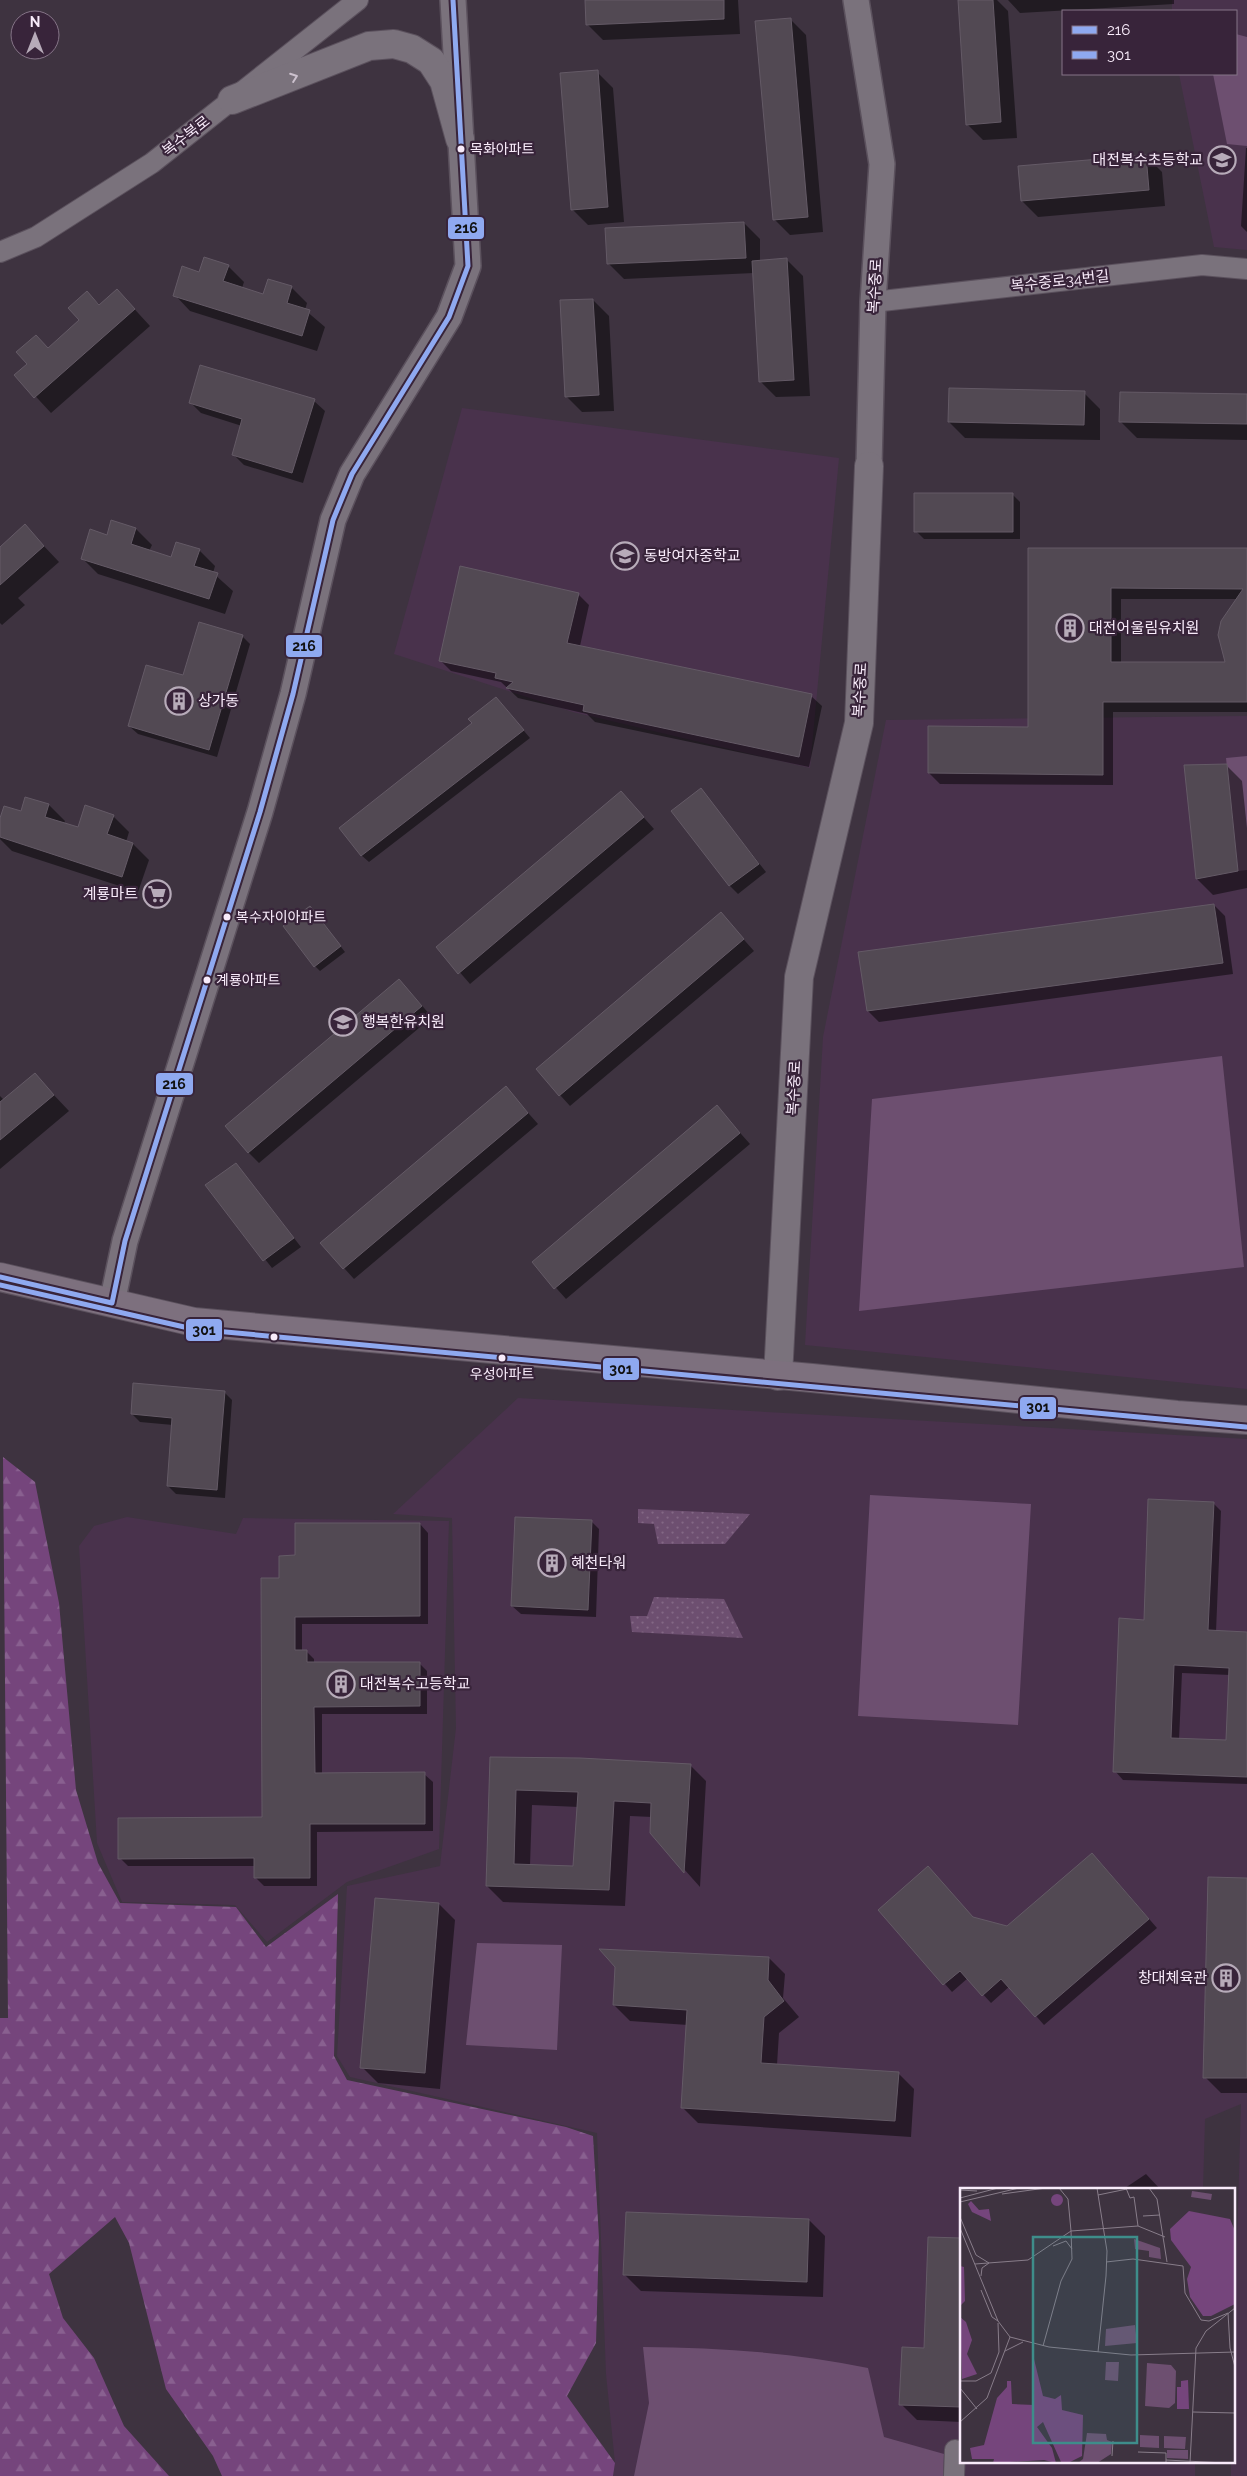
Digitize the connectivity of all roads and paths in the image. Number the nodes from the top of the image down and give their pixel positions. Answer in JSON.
{"nodes":[{"id":1,"x":358,"y":0,"type":"edge"},
{"id":2,"x":453,"y":0,"type":"edge"},
{"id":3,"x":856,"y":0,"type":"edge"},
{"id":4,"x":232,"y":100,"type":"junction"},
{"id":5,"x":460,"y":139,"type":"junction"},
{"id":6,"x":0,"y":252,"type":"edge"},
{"id":7,"x":1247,"y":269,"type":"edge"},
{"id":8,"x":873,"y":302,"type":"junction"},
{"id":9,"x":870,"y":466,"type":"joint"},
{"id":10,"x":0,"y":1277,"type":"edge"},
{"id":11,"x":112,"y":1303,"type":"junction"},
{"id":12,"x":778,"y":1376,"type":"junction"},
{"id":13,"x":1247,"y":1420,"type":"edge"},
{"id":14,"x":956,"y":2450,"type":"dead end"},
{"id":15,"x":954,"y":2476,"type":"edge"}],
"edges":[{"from":1,"to":4,"type":"street","name":"복수북로"},
{"from":2,"to":5,"type":"street"},
{"from":3,"to":8,"type":"street","name":"복수중로"},
{"from":4,"to":5,"type":"main road","one_way":true},
{"from":4,"to":6,"type":"street","name":"복수북로"},
{"from":5,"to":11,"type":"street"},
{"from":7,"to":8,"type":"street","name":"복수중로34번길"},
{"from":8,"to":9,"type":"street","name":"복수중로"},
{"from":9,"to":12,"type":"main road","name":"복수중로"},
{"from":10,"to":11,"type":"main road"},
{"from":11,"to":12,"type":"main road"},
{"from":12,"to":13,"type":"main road"},
{"from":14,"to":15,"type":"street"}]}
